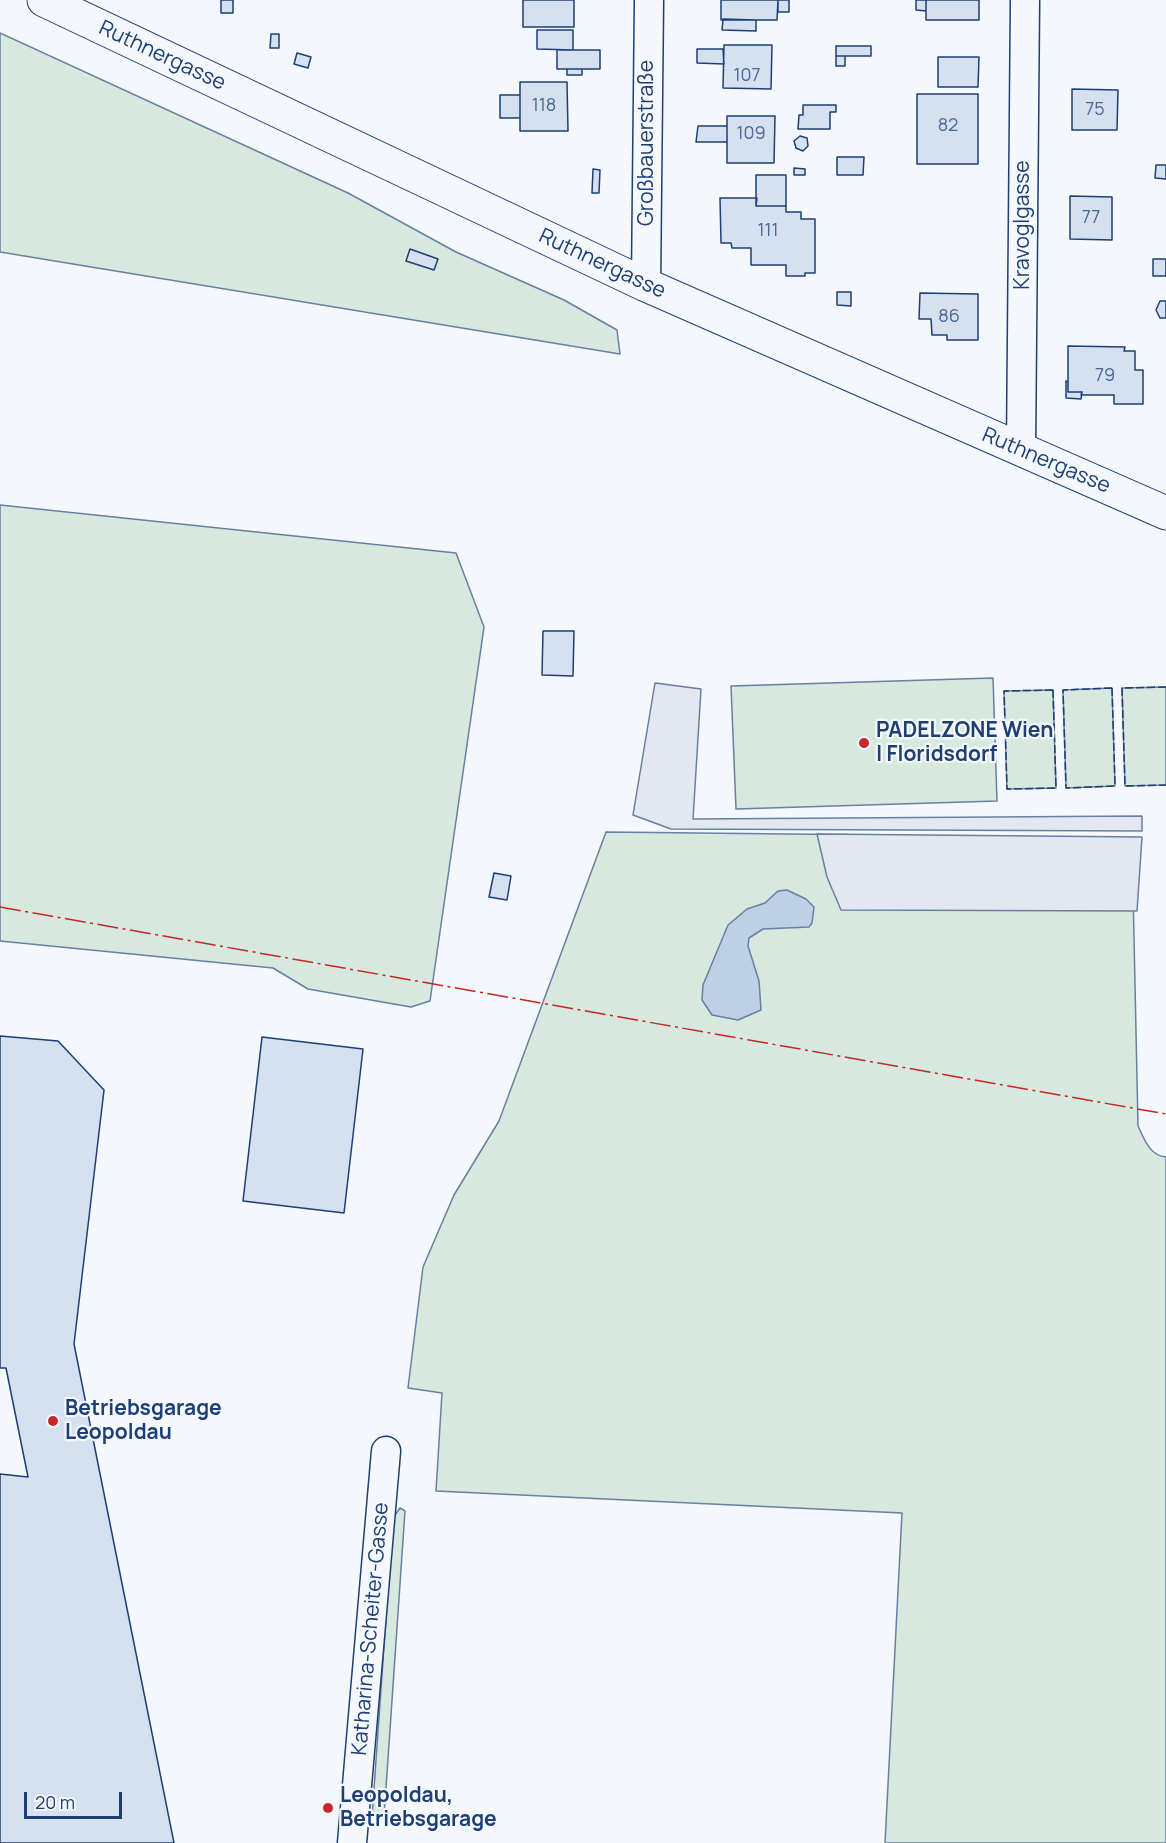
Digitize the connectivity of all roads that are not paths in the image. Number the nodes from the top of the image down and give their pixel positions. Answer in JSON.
{"nodes":[{"id":1,"x":44,"y":0,"type":"edge"},
{"id":2,"x":648,"y":0,"type":"edge"},
{"id":3,"x":1025,"y":0,"type":"edge"},
{"id":4,"x":646,"y":285,"type":"junction"},
{"id":5,"x":1022,"y":451,"type":"junction"},
{"id":6,"x":1166,"y":513,"type":"edge"},
{"id":7,"x":386,"y":1451,"type":"dead end"},
{"id":8,"x":352,"y":1843,"type":"edge"}],
"edges":[{"from":1,"to":4,"type":"street","name":"Ruthnergasse"},
{"from":2,"to":4,"type":"street","name":"Großbauerstraße"},
{"from":3,"to":5,"type":"street","name":"Kravoglgasse"},
{"from":4,"to":5,"type":"street","name":"Ruthnergasse"},
{"from":5,"to":6,"type":"street","name":"Ruthnergasse"},
{"from":7,"to":8,"type":"street","name":"Katharina-Scheiter-Gasse"}]}
